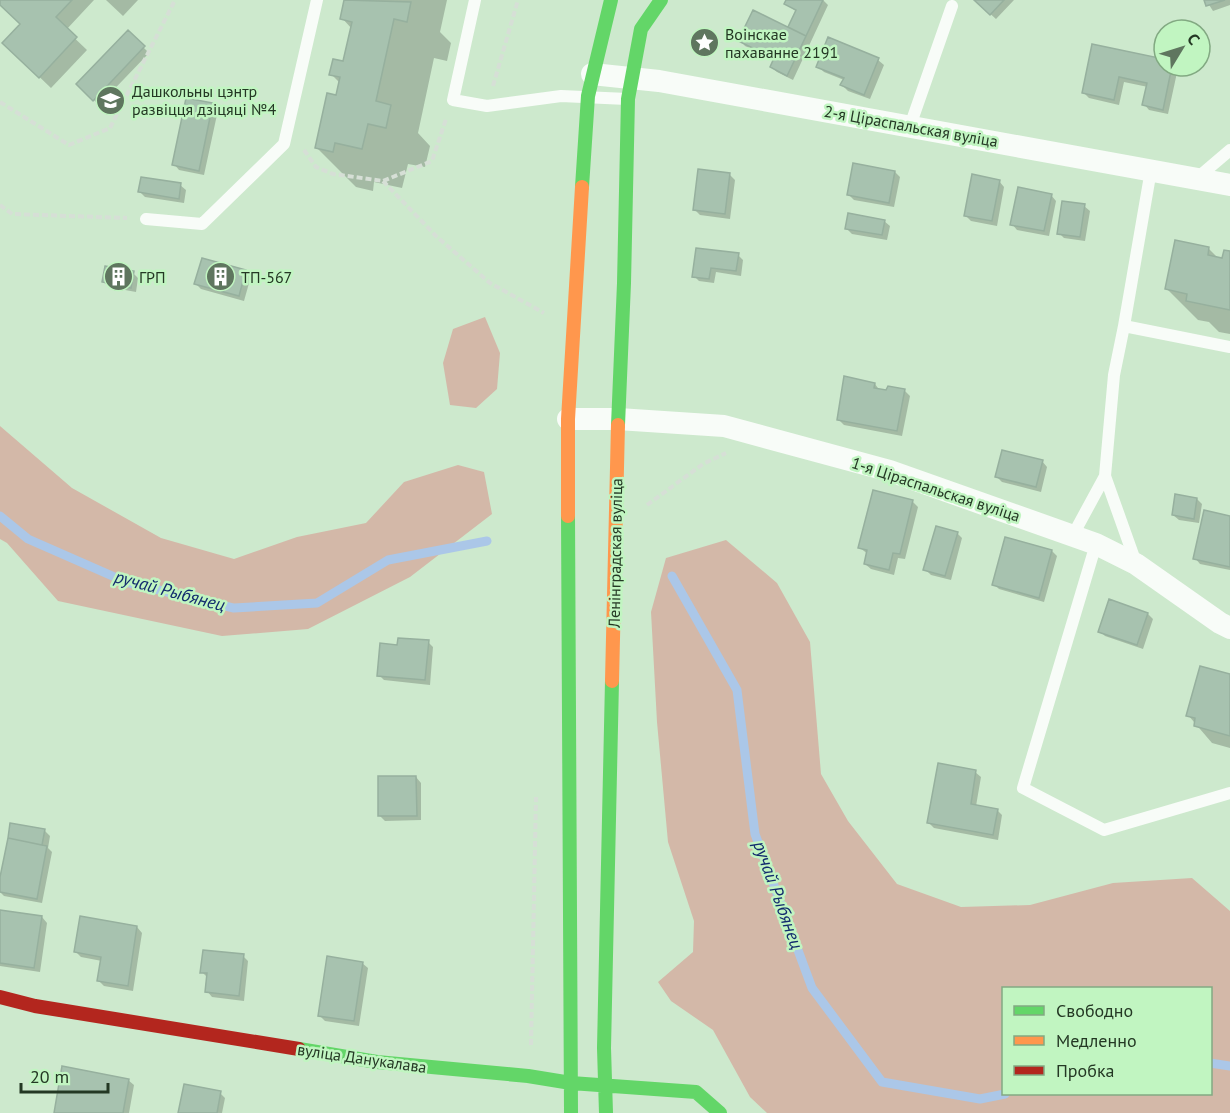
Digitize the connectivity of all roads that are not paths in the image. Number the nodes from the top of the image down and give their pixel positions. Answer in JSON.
{"nodes":[{"id":1,"x":317,"y":0,"type":"edge"},
{"id":2,"x":475,"y":0,"type":"edge"},
{"id":3,"x":611,"y":0,"type":"edge"},
{"id":4,"x":661,"y":0,"type":"edge"},
{"id":5,"x":952,"y":6,"type":"dead end"},
{"id":6,"x":592,"y":74,"type":"junction"},
{"id":7,"x":630,"y":88,"type":"junction"},
{"id":8,"x":588,"y":96,"type":"junction"},
{"id":9,"x":910,"y":126,"type":"junction"},
{"id":10,"x":1230,"y":150,"type":"edge"},
{"id":11,"x":1150,"y":170,"type":"junction"},
{"id":12,"x":1196,"y":178,"type":"junction"},
{"id":13,"x":1230,"y":185,"type":"edge"},
{"id":14,"x":146,"y":219,"type":"road end"},
{"id":15,"x":1124,"y":326,"type":"junction"},
{"id":16,"x":1230,"y":346,"type":"edge"},
{"id":17,"x":568,"y":419,"type":"junction"},
{"id":18,"x":618,"y":419,"type":"junction"},
{"id":19,"x":1105,"y":476,"type":"junction"},
{"id":20,"x":1073,"y":536,"type":"junction"},
{"id":21,"x":1096,"y":544,"type":"junction"},
{"id":22,"x":1136,"y":564,"type":"junction"},
{"id":23,"x":1230,"y":628,"type":"edge"},
{"id":24,"x":1230,"y":793,"type":"edge"},
{"id":25,"x":0,"y":997,"type":"edge"},
{"id":26,"x":571,"y":1083,"type":"junction"},
{"id":27,"x":606,"y":1085,"type":"junction"},
{"id":28,"x":571,"y":1113,"type":"edge"},
{"id":29,"x":606,"y":1113,"type":"edge"},
{"id":30,"x":720,"y":1113,"type":"edge"}],
"edges":[{"from":1,"to":14,"type":"lane"},
{"from":2,"to":8,"type":"lane"},
{"from":3,"to":6,"type":"main road"},
{"from":4,"to":7,"type":"main road","name":"Ленінградская вуліца"},
{"from":5,"to":9,"type":"lane"},
{"from":6,"to":7,"type":"street","name":"2-я Ціраспальская вуліца"},
{"from":6,"to":8,"type":"main road"},
{"from":7,"to":8,"type":"lane"},
{"from":7,"to":9,"type":"street","name":"2-я Ціраспальская вуліца"},
{"from":7,"to":18,"type":"main road","name":"Ленінградская вуліца"},
{"from":8,"to":17,"type":"main road"},
{"from":9,"to":11,"type":"street","name":"2-я Ціраспальская вуліца"},
{"from":10,"to":12,"type":"lane"},
{"from":11,"to":12,"type":"street","name":"2-я Ціраспальская вуліца"},
{"from":11,"to":15,"type":"lane"},
{"from":12,"to":13,"type":"street","name":"2-я Ціраспальская вуліца"},
{"from":15,"to":16,"type":"lane"},
{"from":15,"to":19,"type":"lane"},
{"from":17,"to":18,"type":"street","name":"1-я Ціраспальская вуліца"},
{"from":17,"to":26,"type":"main road"},
{"from":18,"to":20,"type":"street","name":"1-я Ціраспальская вуліца"},
{"from":18,"to":27,"type":"main road","name":"Ленінградская вуліца"},
{"from":19,"to":20,"type":"lane"},
{"from":19,"to":22,"type":"lane"},
{"from":20,"to":21,"type":"street","name":"1-я Ціраспальская вуліца"},
{"from":21,"to":22,"type":"street","name":"1-я Ціраспальская вуліца"},
{"from":21,"to":24,"type":"lane"},
{"from":22,"to":23,"type":"street","name":"1-я Ціраспальская вуліца"},
{"from":25,"to":26,"type":"main road","name":"вуліца Данукалава"},
{"from":26,"to":27,"type":"main road","name":"вуліца Данукалава"},
{"from":26,"to":28,"type":"main road"},
{"from":27,"to":29,"type":"main road","name":"Ленінградская вуліца"},
{"from":27,"to":30,"type":"main road","name":"вуліца Данукалава"}]}
